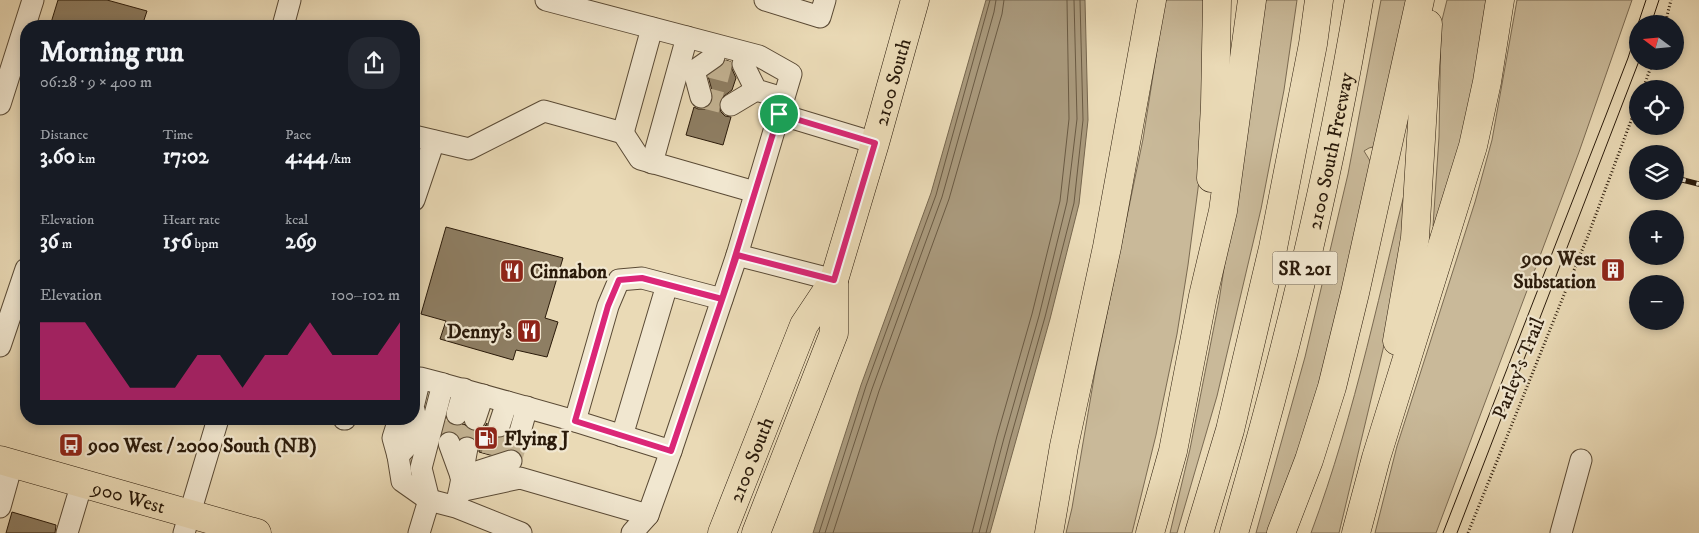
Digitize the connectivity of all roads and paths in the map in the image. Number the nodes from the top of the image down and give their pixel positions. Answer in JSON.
{"nodes":[{"id":1,"x":33,"y":0,"type":"edge"},
{"id":2,"x":290,"y":0,"type":"edge"},
{"id":3,"x":546,"y":0,"type":"edge"},
{"id":4,"x":765,"y":0,"type":"edge"},
{"id":5,"x":825,"y":0,"type":"edge"},
{"id":6,"x":915,"y":0,"type":"edge"},
{"id":7,"x":1152,"y":0,"type":"edge"},
{"id":8,"x":1217,"y":0,"type":"edge"},
{"id":9,"x":1252,"y":0,"type":"edge"},
{"id":10,"x":1319,"y":0,"type":"edge"},
{"id":11,"x":1359,"y":0,"type":"edge"},
{"id":12,"x":1420,"y":0,"type":"edge"},
{"id":13,"x":1429,"y":0,"type":"edge"},
{"id":14,"x":1500,"y":0,"type":"edge"},
{"id":15,"x":1671,"y":0,"type":"edge"},
{"id":16,"x":1667,"y":15,"type":"edge"},
{"id":17,"x":27,"y":20,"type":"edge"},
{"id":18,"x":285,"y":20,"type":"edge"},
{"id":19,"x":652,"y":28,"type":"junction"},
{"id":20,"x":688,"y":37,"type":"junction"},
{"id":21,"x":20,"y":41,"type":"edge"},
{"id":22,"x":741,"y":85,"type":"tunnel mouth"},
{"id":23,"x":0,"y":104,"type":"edge"},
{"id":24,"x":781,"y":106,"type":"junction"},
{"id":25,"x":1629,"y":126,"type":"edge"},
{"id":26,"x":623,"y":133,"type":"junction"},
{"id":27,"x":424,"y":138,"type":"edge"},
{"id":28,"x":875,"y":143,"type":"junction"},
{"id":29,"x":420,"y":163,"type":"edge"},
{"id":30,"x":652,"y":163,"type":"junction"},
{"id":31,"x":755,"y":192,"type":"junction"},
{"id":32,"x":1216,"y":211,"type":"junction"},
{"id":33,"x":737,"y":255,"type":"junction"},
{"id":34,"x":834,"y":280,"type":"junction"},
{"id":35,"x":667,"y":284,"type":"junction"},
{"id":36,"x":20,"y":287,"type":"edge"},
{"id":37,"x":722,"y":299,"type":"junction"},
{"id":38,"x":0,"y":346,"type":"edge"},
{"id":39,"x":420,"y":378,"type":"edge"},
{"id":40,"x":443,"y":384,"type":"junction"},
{"id":41,"x":473,"y":392,"type":"junction"},
{"id":42,"x":507,"y":402,"type":"junction"},
{"id":43,"x":527,"y":407,"type":"junction"},
{"id":44,"x":466,"y":417,"type":"tunnel mouth"},
{"id":45,"x":575,"y":421,"type":"junction"},
{"id":46,"x":216,"y":425,"type":"edge"},
{"id":47,"x":397,"y":425,"type":"edge"},
{"id":48,"x":414,"y":425,"type":"edge"},
{"id":49,"x":500,"y":426,"type":"tunnel mouth"},
{"id":50,"x":520,"y":432,"type":"tunnel mouth"},
{"id":51,"x":622,"y":436,"type":"junction"},
{"id":52,"x":458,"y":446,"type":"tunnel mouth"},
{"id":53,"x":1064,"y":446,"type":"junction"},
{"id":54,"x":671,"y":451,"type":"junction"},
{"id":55,"x":398,"y":456,"type":"junction"},
{"id":56,"x":502,"y":458,"type":"tunnel mouth"},
{"id":57,"x":1376,"y":458,"type":"junction"},
{"id":58,"x":1581,"y":460,"type":"dead end"},
{"id":59,"x":6,"y":462,"type":"edge"},
{"id":60,"x":82,"y":483,"type":"junction"},
{"id":61,"x":459,"y":492,"type":"junction"},
{"id":62,"x":429,"y":500,"type":"junction"},
{"id":63,"x":0,"y":507,"type":"edge"},
{"id":64,"x":648,"y":515,"type":"junction"},
{"id":65,"x":187,"y":524,"type":"edge"},
{"id":66,"x":251,"y":532,"type":"edge"},
{"id":67,"x":67,"y":533,"type":"edge"},
{"id":68,"x":419,"y":533,"type":"edge"},
{"id":69,"x":521,"y":533,"type":"edge"},
{"id":70,"x":632,"y":533,"type":"edge"},
{"id":71,"x":722,"y":533,"type":"edge"},
{"id":72,"x":756,"y":533,"type":"edge"},
{"id":73,"x":1035,"y":533,"type":"edge"},
{"id":74,"x":1049,"y":533,"type":"edge"},
{"id":75,"x":1150,"y":533,"type":"edge"},
{"id":76,"x":1199,"y":533,"type":"edge"},
{"id":77,"x":1234,"y":533,"type":"edge"},
{"id":78,"x":1281,"y":533,"type":"edge"},
{"id":79,"x":1356,"y":533,"type":"edge"},
{"id":80,"x":1468,"y":533,"type":"edge"},
{"id":81,"x":1561,"y":533,"type":"edge"}],
"edges":[{"from":1,"to":17,"type":"lane"},
{"from":2,"to":18,"type":"lane"},
{"from":3,"to":19,"type":"lane"},
{"from":4,"to":5,"type":"lane"},
{"from":6,"to":28,"type":"main road","name":"2100 South"},
{"from":7,"to":53,"type":"main road"},
{"from":8,"to":32,"type":"main road"},
{"from":9,"to":32,"type":"main road"},
{"from":10,"to":76,"type":"main road","name":"2100 South Freeway","number":"SR 201"},
{"from":11,"to":77,"type":"main road","name":"2100 South Freeway","number":"SR 201"},
{"from":12,"to":78,"type":"main road"},
{"from":13,"to":57,"type":"main road"},
{"from":14,"to":57,"type":"main road"},
{"from":15,"to":16,"type":"path"},
{"from":19,"to":20,"type":"lane"},
{"from":19,"to":26,"type":"lane"},
{"from":20,"to":24,"type":"lane"},
{"from":20,"to":30,"type":"lane"},
{"from":21,"to":23,"type":"lane"},
{"from":22,"to":24,"type":"lane"},
{"from":24,"to":28,"type":"lane"},
{"from":24,"to":31,"type":"lane"},
{"from":25,"to":80,"type":"path","name":"Parley's Trail"},
{"from":26,"to":27,"type":"lane"},
{"from":26,"to":30,"type":"lane"},
{"from":27,"to":29,"type":"lane"},
{"from":28,"to":34,"type":"main road","name":"2100 South"},
{"from":30,"to":31,"type":"lane"},
{"from":31,"to":33,"type":"lane"},
{"from":32,"to":75,"type":"main road"},
{"from":33,"to":34,"type":"lane"},
{"from":33,"to":37,"type":"lane"},
{"from":34,"to":71,"type":"main road","name":"2100 South"},
{"from":34,"to":72,"type":"main road","name":"2100 South"},
{"from":35,"to":37,"type":"lane"},
{"from":35,"to":45,"type":"lane"},
{"from":35,"to":51,"type":"lane"},
{"from":36,"to":38,"type":"lane"},
{"from":37,"to":54,"type":"lane"},
{"from":39,"to":40,"type":"lane"},
{"from":40,"to":41,"type":"lane"},
{"from":40,"to":62,"type":"lane"},
{"from":41,"to":42,"type":"lane"},
{"from":41,"to":44,"type":"lane"},
{"from":42,"to":43,"type":"lane"},
{"from":42,"to":49,"type":"lane"},
{"from":43,"to":45,"type":"lane"},
{"from":43,"to":50,"type":"lane"},
{"from":45,"to":51,"type":"lane"},
{"from":46,"to":65,"type":"lane"},
{"from":47,"to":55,"type":"lane"},
{"from":48,"to":55,"type":"lane"},
{"from":51,"to":54,"type":"lane"},
{"from":52,"to":61,"type":"lane"},
{"from":53,"to":73,"type":"main road"},
{"from":53,"to":74,"type":"main road"},
{"from":54,"to":64,"type":"lane"},
{"from":55,"to":62,"type":"lane"},
{"from":56,"to":61,"type":"lane"},
{"from":57,"to":79,"type":"main road"},
{"from":58,"to":81,"type":"lane"},
{"from":59,"to":60,"type":"main road","name":"900 West"},
{"from":59,"to":63,"type":"lane"},
{"from":60,"to":65,"type":"main road","name":"900 West"},
{"from":60,"to":67,"type":"lane"},
{"from":61,"to":62,"type":"lane"},
{"from":61,"to":64,"type":"lane"},
{"from":61,"to":69,"type":"lane"},
{"from":62,"to":68,"type":"lane"},
{"from":64,"to":70,"type":"lane"},
{"from":65,"to":66,"type":"main road","name":"900 West"}]}
